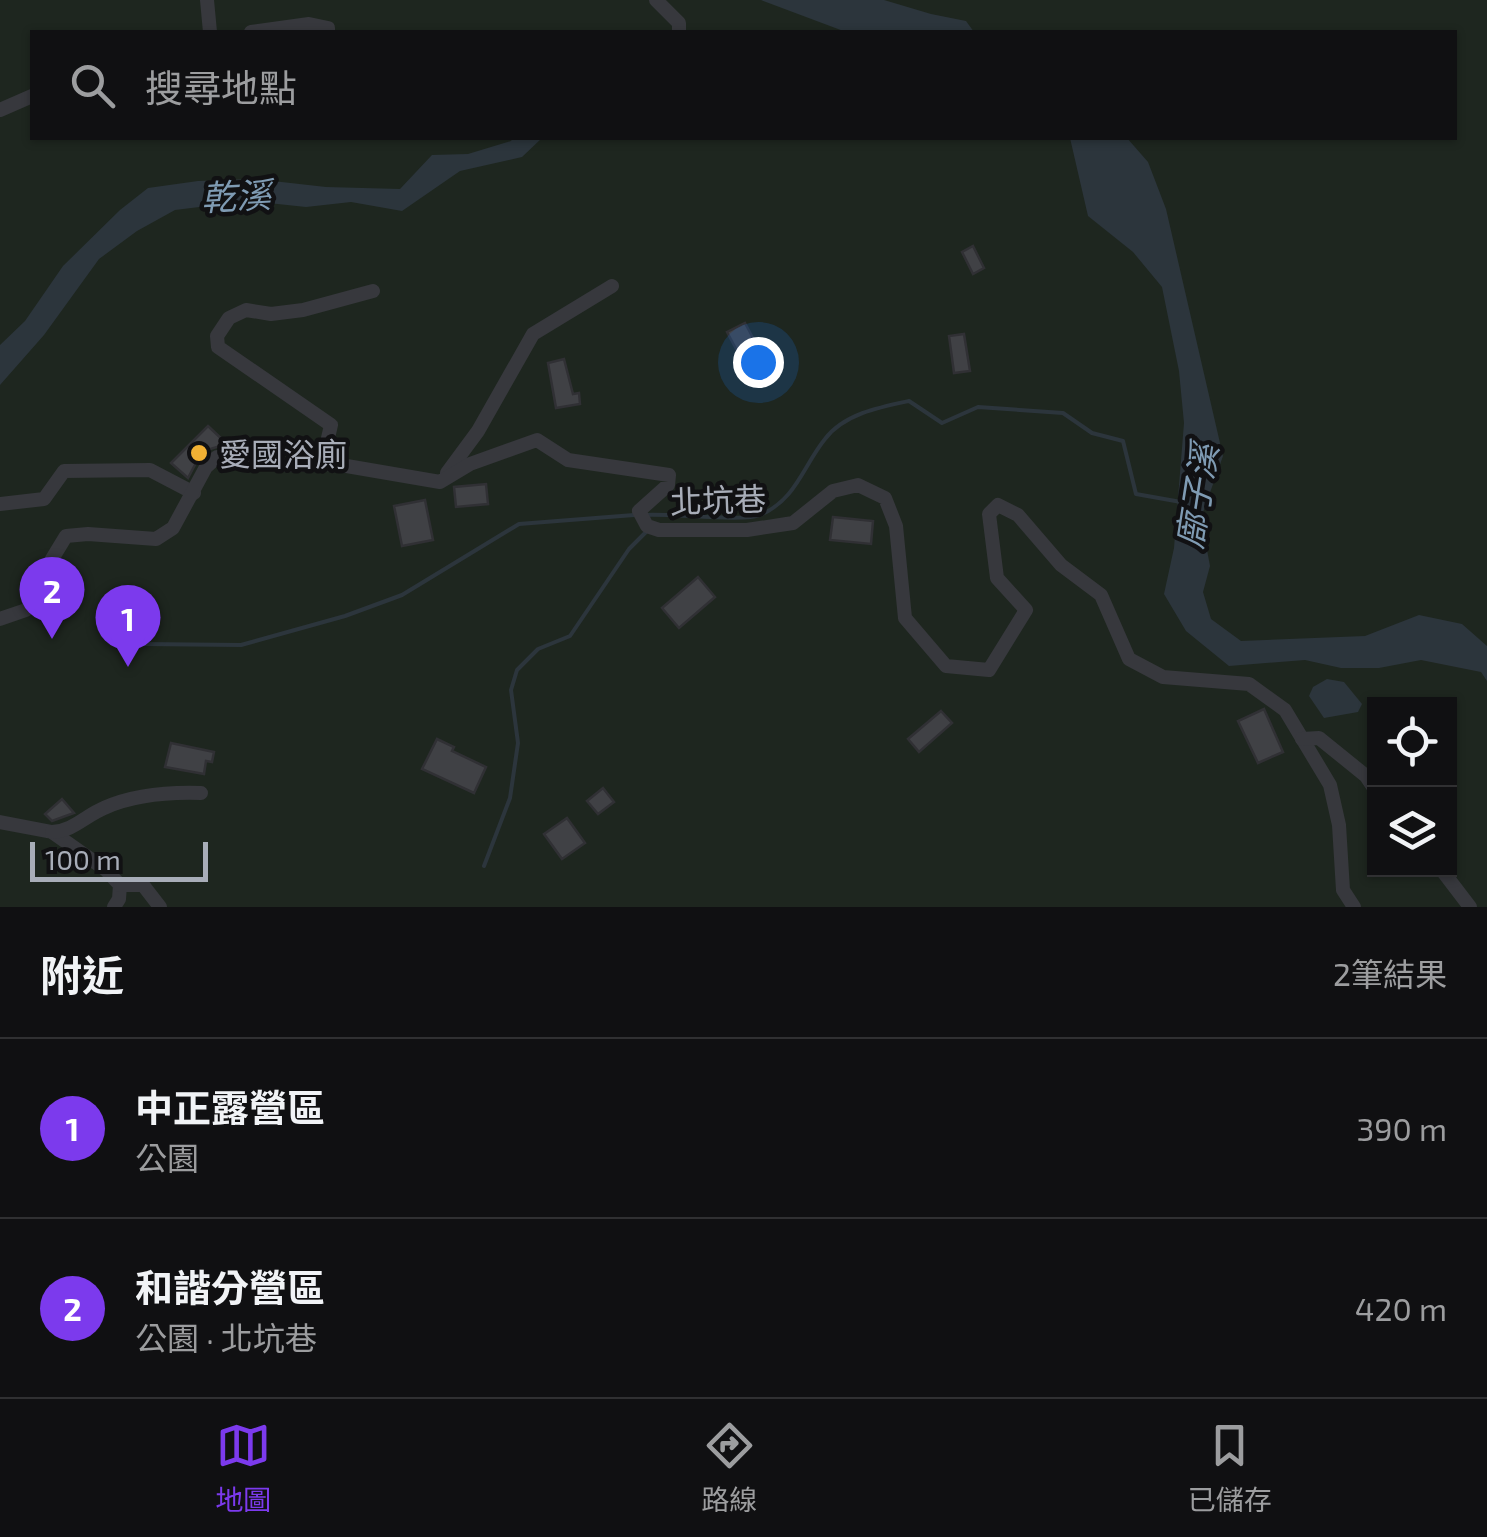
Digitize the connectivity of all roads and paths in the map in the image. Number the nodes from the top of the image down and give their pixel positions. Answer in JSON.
{"nodes":[{"id":1,"x":208,"y":0,"type":"edge"},
{"id":2,"x":656,"y":0,"type":"edge"},
{"id":3,"x":210,"y":30,"type":"edge"},
{"id":4,"x":265,"y":30,"type":"edge"},
{"id":5,"x":328,"y":30,"type":"edge"},
{"id":6,"x":679,"y":30,"type":"edge"},
{"id":7,"x":30,"y":97,"type":"edge"},
{"id":8,"x":0,"y":110,"type":"edge"},
{"id":9,"x":612,"y":286,"type":"dead end"},
{"id":10,"x":373,"y":290,"type":"dead end"},
{"id":11,"x":335,"y":464,"type":"junction"},
{"id":12,"x":440,"y":482,"type":"junction"},
{"id":13,"x":194,"y":493,"type":"junction"},
{"id":14,"x":0,"y":504,"type":"edge"},
{"id":15,"x":0,"y":620,"type":"edge"},
{"id":16,"x":1302,"y":739,"type":"junction"},
{"id":17,"x":1373,"y":787,"type":"edge"},
{"id":18,"x":201,"y":793,"type":"dead end"},
{"id":19,"x":0,"y":822,"type":"edge"},
{"id":20,"x":52,"y":832,"type":"junction"},
{"id":21,"x":1446,"y":877,"type":"edge"},
{"id":22,"x":120,"y":884,"type":"junction"},
{"id":23,"x":114,"y":907,"type":"edge"},
{"id":24,"x":160,"y":907,"type":"edge"},
{"id":25,"x":1354,"y":907,"type":"edge"},
{"id":26,"x":1470,"y":907,"type":"edge"}],
"edges":[{"from":1,"to":3,"type":"street"},
{"from":2,"to":6,"type":"street"},
{"from":4,"to":5,"type":"street"},
{"from":7,"to":8,"type":"street"},
{"from":9,"to":12,"type":"street"},
{"from":10,"to":11,"type":"street"},
{"from":11,"to":12,"type":"street"},
{"from":11,"to":13,"type":"street"},
{"from":12,"to":16,"type":"street","name":"北坑巷"},
{"from":13,"to":14,"type":"street"},
{"from":13,"to":15,"type":"street"},
{"from":16,"to":17,"type":"street"},
{"from":16,"to":25,"type":"street","name":"北坑巷"},
{"from":18,"to":20,"type":"street"},
{"from":19,"to":20,"type":"street"},
{"from":20,"to":22,"type":"street"},
{"from":21,"to":26,"type":"street"},
{"from":22,"to":23,"type":"street"},
{"from":22,"to":24,"type":"street"}]}
